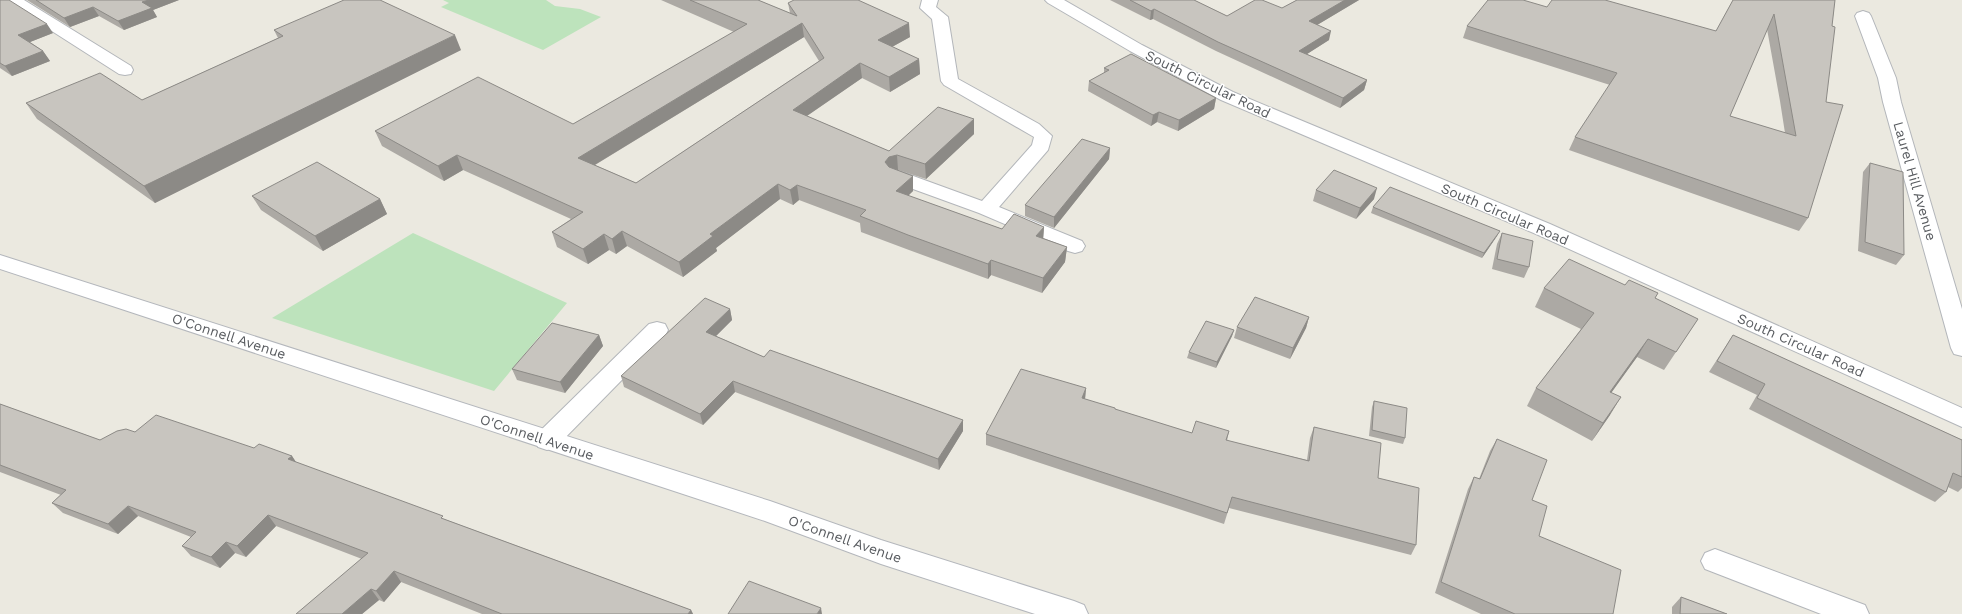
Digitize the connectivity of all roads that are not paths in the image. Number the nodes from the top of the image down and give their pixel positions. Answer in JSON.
{"nodes":[{"id":1,"x":8,"y":0,"type":"edge"},
{"id":2,"x":13,"y":0,"type":"edge"},
{"id":3,"x":930,"y":0,"type":"edge"},
{"id":4,"x":1053,"y":0,"type":"edge"},
{"id":5,"x":0,"y":3,"type":"edge"},
{"id":6,"x":1863,"y":16,"type":"dead end"},
{"id":7,"x":125,"y":70,"type":"dead end"},
{"id":8,"x":898,"y":177,"type":"edge"},
{"id":9,"x":986,"y":209,"type":"junction"},
{"id":10,"x":1075,"y":246,"type":"dead end"},
{"id":11,"x":0,"y":262,"type":"edge"},
{"id":12,"x":657,"y":330,"type":"dead end"},
{"id":13,"x":1962,"y":348,"type":"edge"},
{"id":14,"x":1962,"y":418,"type":"edge"},
{"id":15,"x":547,"y":440,"type":"junction"},
{"id":16,"x":1715,"y":561,"type":"dead end"},
{"id":17,"x":1074,"y":614,"type":"edge"},
{"id":18,"x":1855,"y":614,"type":"edge"}],
"edges":[{"from":1,"to":5,"type":"street"},
{"from":2,"to":7,"type":"street"},
{"from":3,"to":9,"type":"street"},
{"from":4,"to":14,"type":"street","name":"South Circular Road"},
{"from":6,"to":13,"type":"street","name":"Laurel Hill Avenue"},
{"from":8,"to":9,"type":"street"},
{"from":9,"to":10,"type":"street"},
{"from":11,"to":15,"type":"street","name":"O'Connell Avenue"},
{"from":12,"to":15,"type":"street"},
{"from":15,"to":17,"type":"street","name":"O'Connell Avenue"},
{"from":16,"to":18,"type":"street"}]}
